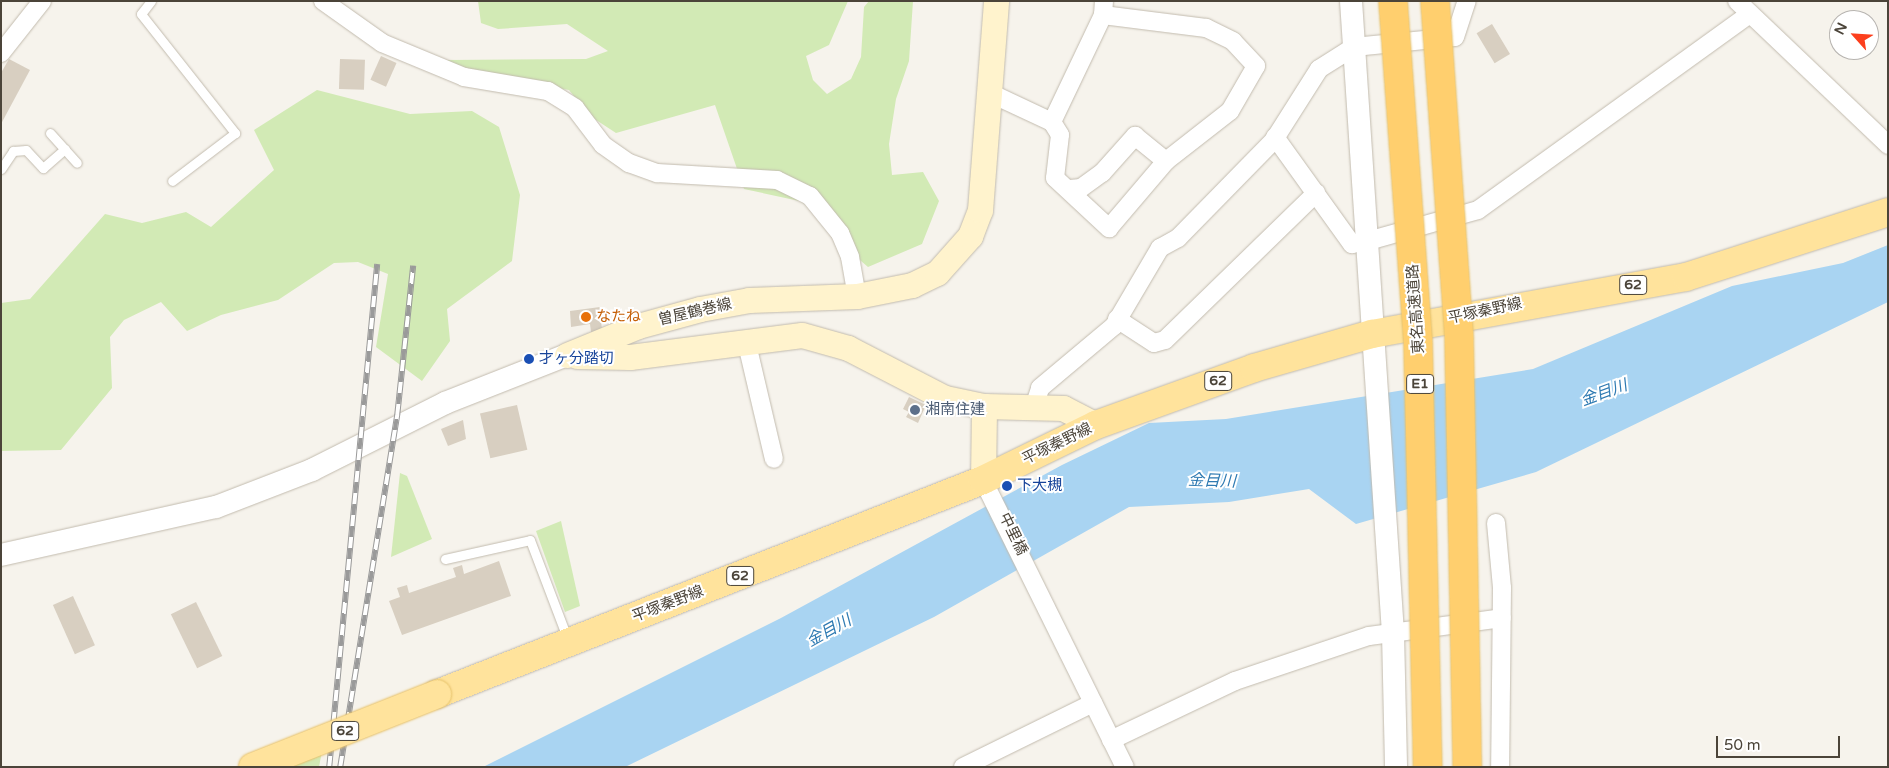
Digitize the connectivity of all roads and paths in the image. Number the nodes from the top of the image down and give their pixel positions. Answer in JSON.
{"nodes":[{"id":1,"x":42,"y":1,"type":"edge"},
{"id":2,"x":151,"y":1,"type":"edge"},
{"id":3,"x":323,"y":1,"type":"edge"},
{"id":4,"x":996,"y":1,"type":"edge"},
{"id":5,"x":1351,"y":1,"type":"edge"},
{"id":6,"x":1393,"y":1,"type":"edge"},
{"id":7,"x":1435,"y":1,"type":"edge"},
{"id":8,"x":1466,"y":1,"type":"edge"},
{"id":9,"x":1737,"y":1,"type":"edge"},
{"id":10,"x":1103,"y":8,"type":"edge"},
{"id":11,"x":1750,"y":14,"type":"junction"},
{"id":12,"x":1354,"y":48,"type":"junction"},
{"id":13,"x":1,"y":53,"type":"edge"},
{"id":14,"x":990,"y":93,"type":"junction"},
{"id":15,"x":1052,"y":122,"type":"junction"},
{"id":16,"x":50,"y":133,"type":"dead end"},
{"id":17,"x":1275,"y":137,"type":"junction"},
{"id":18,"x":1888,"y":145,"type":"edge"},
{"id":19,"x":65,"y":149,"type":"junction"},
{"id":20,"x":1166,"y":161,"type":"junction"},
{"id":21,"x":77,"y":164,"type":"dead end"},
{"id":22,"x":1,"y":169,"type":"edge"},
{"id":23,"x":172,"y":181,"type":"dead end"},
{"id":24,"x":1070,"y":188,"type":"junction"},
{"id":25,"x":1316,"y":193,"type":"junction"},
{"id":26,"x":1888,"y":212,"type":"edge"},
{"id":27,"x":1368,"y":241,"type":"junction"},
{"id":28,"x":856,"y":296,"type":"junction"},
{"id":29,"x":1117,"y":319,"type":"junction"},
{"id":30,"x":1372,"y":334,"type":"junction"},
{"id":31,"x":746,"y":340,"type":"junction"},
{"id":32,"x":567,"y":355,"type":"junction"},
{"id":33,"x":984,"y":406,"type":"junction"},
{"id":34,"x":1034,"y":407,"type":"junction"},
{"id":35,"x":1096,"y":425,"type":"junction"},
{"id":36,"x":774,"y":459,"type":"dead end"},
{"id":37,"x":986,"y":484,"type":"junction"},
{"id":38,"x":1496,"y":523,"type":"dead end"},
{"id":39,"x":1,"y":555,"type":"edge"},
{"id":40,"x":444,"y":559,"type":"dead end"},
{"id":41,"x":1502,"y":618,"type":"junction"},
{"id":42,"x":1393,"y":633,"type":"junction"},
{"id":43,"x":569,"y":643,"type":"junction"},
{"id":44,"x":1093,"y":703,"type":"junction"},
{"id":45,"x":1111,"y":740,"type":"junction"},
{"id":46,"x":253,"y":767,"type":"edge"},
{"id":47,"x":963,"y":767,"type":"edge"},
{"id":48,"x":1125,"y":767,"type":"edge"},
{"id":49,"x":1396,"y":767,"type":"edge"},
{"id":50,"x":1428,"y":767,"type":"edge"},
{"id":51,"x":1467,"y":767,"type":"edge"},
{"id":52,"x":1500,"y":767,"type":"edge"}],
"edges":[{"from":1,"to":13,"type":"street"},
{"from":2,"to":23,"type":"lane"},
{"from":3,"to":28,"type":"street"},
{"from":4,"to":14,"type":"main road","name":"曽屋鶴巻線"},
{"from":5,"to":12,"type":"street"},
{"from":6,"to":50,"type":"highway","name":"東名高速道路","number":"E1","bridge":true},
{"from":7,"to":51,"type":"highway","bridge":true},
{"from":8,"to":12,"type":"street"},
{"from":9,"to":11,"type":"street"},
{"from":10,"to":15,"type":"street"},
{"from":10,"to":20,"type":"street"},
{"from":11,"to":18,"type":"street"},
{"from":11,"to":27,"type":"street"},
{"from":12,"to":17,"type":"street"},
{"from":12,"to":27,"type":"street"},
{"from":14,"to":15,"type":"street"},
{"from":14,"to":28,"type":"main road","name":"曽屋鶴巻線"},
{"from":15,"to":24,"type":"street"},
{"from":16,"to":19,"type":"lane"},
{"from":17,"to":25,"type":"street"},
{"from":17,"to":29,"type":"street"},
{"from":19,"to":21,"type":"lane"},
{"from":19,"to":22,"type":"lane"},
{"from":20,"to":24,"type":"street"},
{"from":20,"to":24,"type":"street"},
{"from":25,"to":27,"type":"street"},
{"from":25,"to":29,"type":"street"},
{"from":26,"to":30,"type":"main road","name":"平塚秦野線","number":"62"},
{"from":27,"to":30,"type":"street"},
{"from":28,"to":32,"type":"main road","name":"曽屋鶴巻線"},
{"from":29,"to":34,"type":"street"},
{"from":30,"to":35,"type":"main road","name":"平塚秦野線","number":"62"},
{"from":30,"to":42,"type":"street"},
{"from":31,"to":32,"type":"main road"},
{"from":31,"to":33,"type":"main road"},
{"from":31,"to":36,"type":"street"},
{"from":32,"to":39,"type":"street"},
{"from":33,"to":34,"type":"main road"},
{"from":33,"to":37,"type":"main road"},
{"from":34,"to":35,"type":"main road"},
{"from":35,"to":37,"type":"main road","name":"平塚秦野線","number":"62"},
{"from":37,"to":43,"type":"main road","name":"平塚秦野線","number":"62"},
{"from":37,"to":44,"type":"street","name":"中里橋"},
{"from":38,"to":41,"type":"street"},
{"from":40,"to":43,"type":"lane"},
{"from":41,"to":42,"type":"street"},
{"from":41,"to":52,"type":"street"},
{"from":42,"to":45,"type":"street"},
{"from":42,"to":49,"type":"street"},
{"from":43,"to":46,"type":"main road","name":"平塚秦野線","number":"62","bridge":true},
{"from":44,"to":45,"type":"street","name":"中里橋"},
{"from":44,"to":47,"type":"street"},
{"from":45,"to":48,"type":"street","name":"中里橋"}]}
